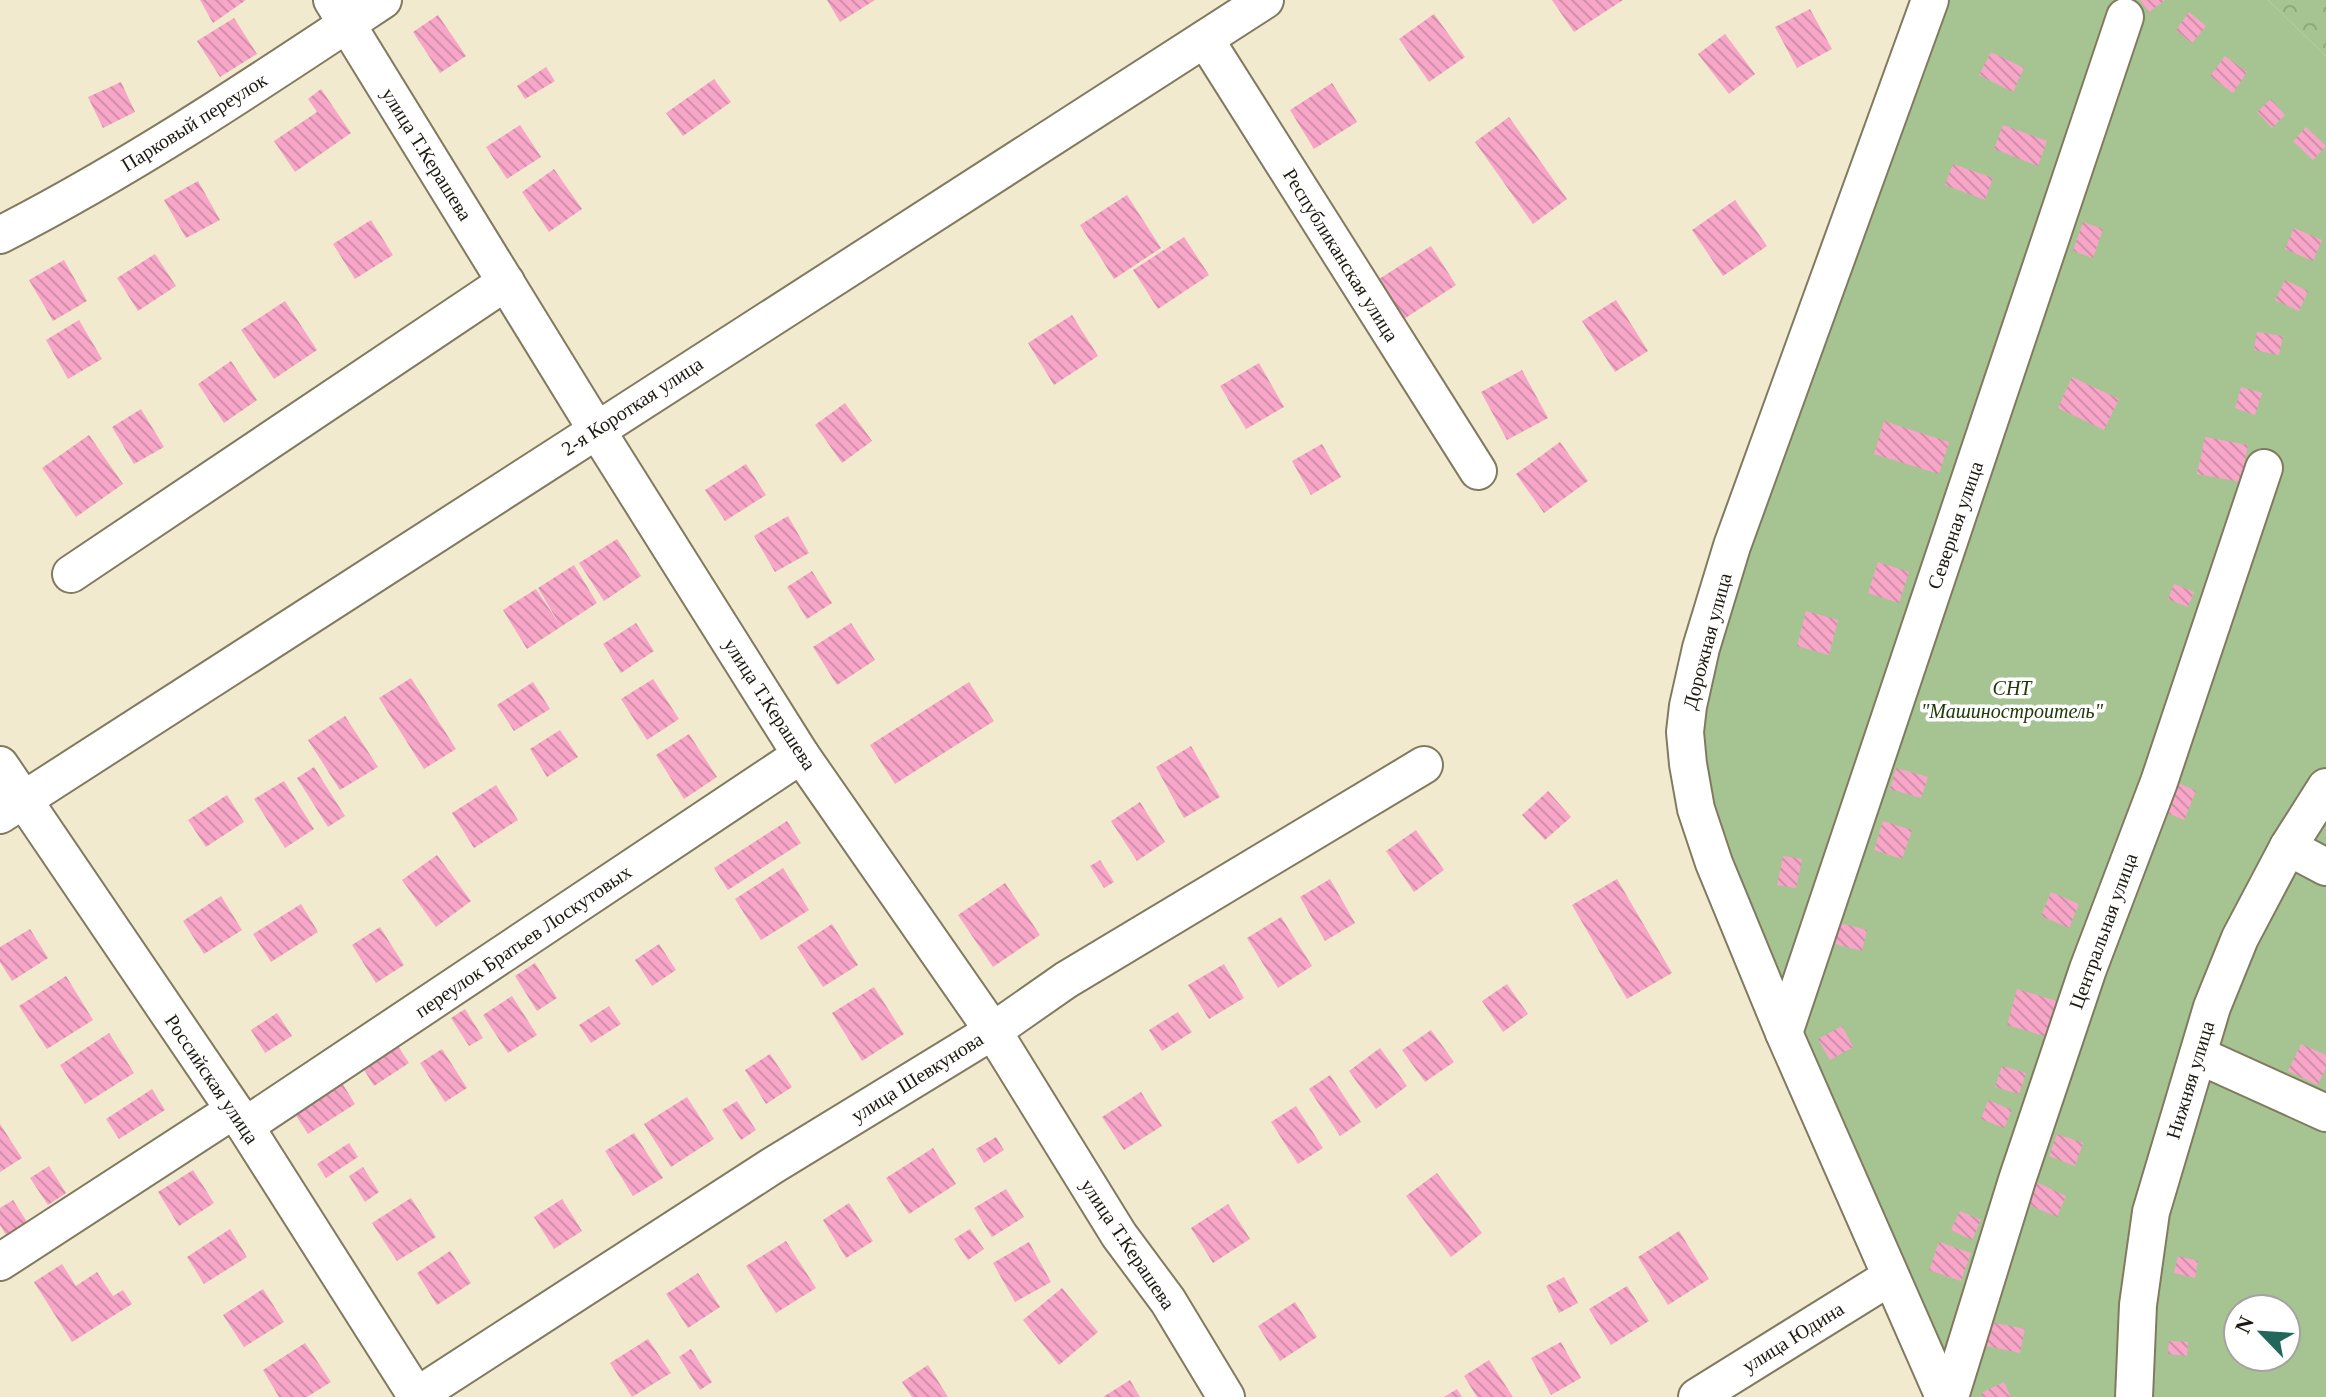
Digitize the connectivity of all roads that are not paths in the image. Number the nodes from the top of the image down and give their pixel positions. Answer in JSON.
{"nodes":[{"id":1,"x":383,"y":0,"type":"edge"},
{"id":2,"x":1265,"y":0,"type":"edge"},
{"id":3,"x":1930,"y":0,"type":"edge"},
{"id":4,"x":340,"y":12,"type":"edge"},
{"id":5,"x":2125,"y":17,"type":"dead end"},
{"id":6,"x":1205,"y":39,"type":"junction"},
{"id":7,"x":0,"y":235,"type":"edge"},
{"id":8,"x":506,"y":282,"type":"junction"},
{"id":9,"x":596,"y":429,"type":"junction"},
{"id":10,"x":2264,"y":468,"type":"dead end"},
{"id":11,"x":1478,"y":471,"type":"dead end"},
{"id":12,"x":71,"y":574,"type":"dead end"},
{"id":13,"x":801,"y":755,"type":"junction"},
{"id":14,"x":0,"y":765,"type":"edge"},
{"id":15,"x":1424,"y":765,"type":"dead end"},
{"id":16,"x":2326,"y":787,"type":"edge"},
{"id":17,"x":12,"y":808,"type":"edge"},
{"id":18,"x":2288,"y":847,"type":"junction"},
{"id":19,"x":2326,"y":867,"type":"edge"},
{"id":20,"x":993,"y":1031,"type":"junction"},
{"id":21,"x":1784,"y":1033,"type":"junction"},
{"id":22,"x":2198,"y":1055,"type":"junction"},
{"id":23,"x":2326,"y":1113,"type":"edge"},
{"id":24,"x":239,"y":1118,"type":"junction"},
{"id":25,"x":0,"y":1262,"type":"edge"},
{"id":26,"x":1890,"y":1277,"type":"junction"},
{"id":27,"x":416,"y":1397,"type":"edge"},
{"id":28,"x":1226,"y":1397,"type":"edge"},
{"id":29,"x":1697,"y":1397,"type":"edge"},
{"id":30,"x":1944,"y":1397,"type":"edge"},
{"id":31,"x":1950,"y":1397,"type":"edge"},
{"id":32,"x":2134,"y":1397,"type":"edge"}],
"edges":[{"from":1,"to":4,"type":"street","name":"Парковый переулок"},
{"from":2,"to":6,"type":"street","name":"2-я Короткая улица"},
{"from":3,"to":21,"type":"street","name":"Дорожная улица"},
{"from":4,"to":7,"type":"street","name":"Парковый переулок"},
{"from":4,"to":8,"type":"street","name":"улица Т.Керашева"},
{"from":5,"to":21,"type":"street","name":"Северная улица"},
{"from":6,"to":9,"type":"street","name":"2-я Короткая улица"},
{"from":6,"to":11,"type":"street","name":"Республиканская улица"},
{"from":8,"to":9,"type":"street","name":"улица Т.Керашева"},
{"from":8,"to":12,"type":"street"},
{"from":9,"to":13,"type":"street","name":"улица Т.Керашева"},
{"from":9,"to":17,"type":"street","name":"2-я Короткая улица"},
{"from":10,"to":31,"type":"street","name":"Центральная улица"},
{"from":13,"to":20,"type":"street","name":"улица Т.Керашева"},
{"from":13,"to":24,"type":"street","name":"переулок Братьев Лоскутовых"},
{"from":14,"to":17,"type":"street","name":"Российская улица"},
{"from":15,"to":20,"type":"street","name":"улица Шевкунова"},
{"from":16,"to":18,"type":"street","name":"Нижняя улица"},
{"from":17,"to":24,"type":"street","name":"Российская улица"},
{"from":18,"to":19,"type":"street"},
{"from":18,"to":22,"type":"street","name":"Нижняя улица"},
{"from":20,"to":27,"type":"street","name":"улица Шевкунова"},
{"from":20,"to":28,"type":"street","name":"улица Т.Керашева"},
{"from":21,"to":26,"type":"street","name":"Дорожная улица"},
{"from":22,"to":23,"type":"street"},
{"from":22,"to":32,"type":"street","name":"Нижняя улица"},
{"from":24,"to":25,"type":"street","name":"переулок Братьев Лоскутовых"},
{"from":24,"to":27,"type":"street","name":"Российская улица"},
{"from":26,"to":29,"type":"street","name":"улица Юдина"},
{"from":26,"to":30,"type":"street","name":"Дорожная улица"}]}
